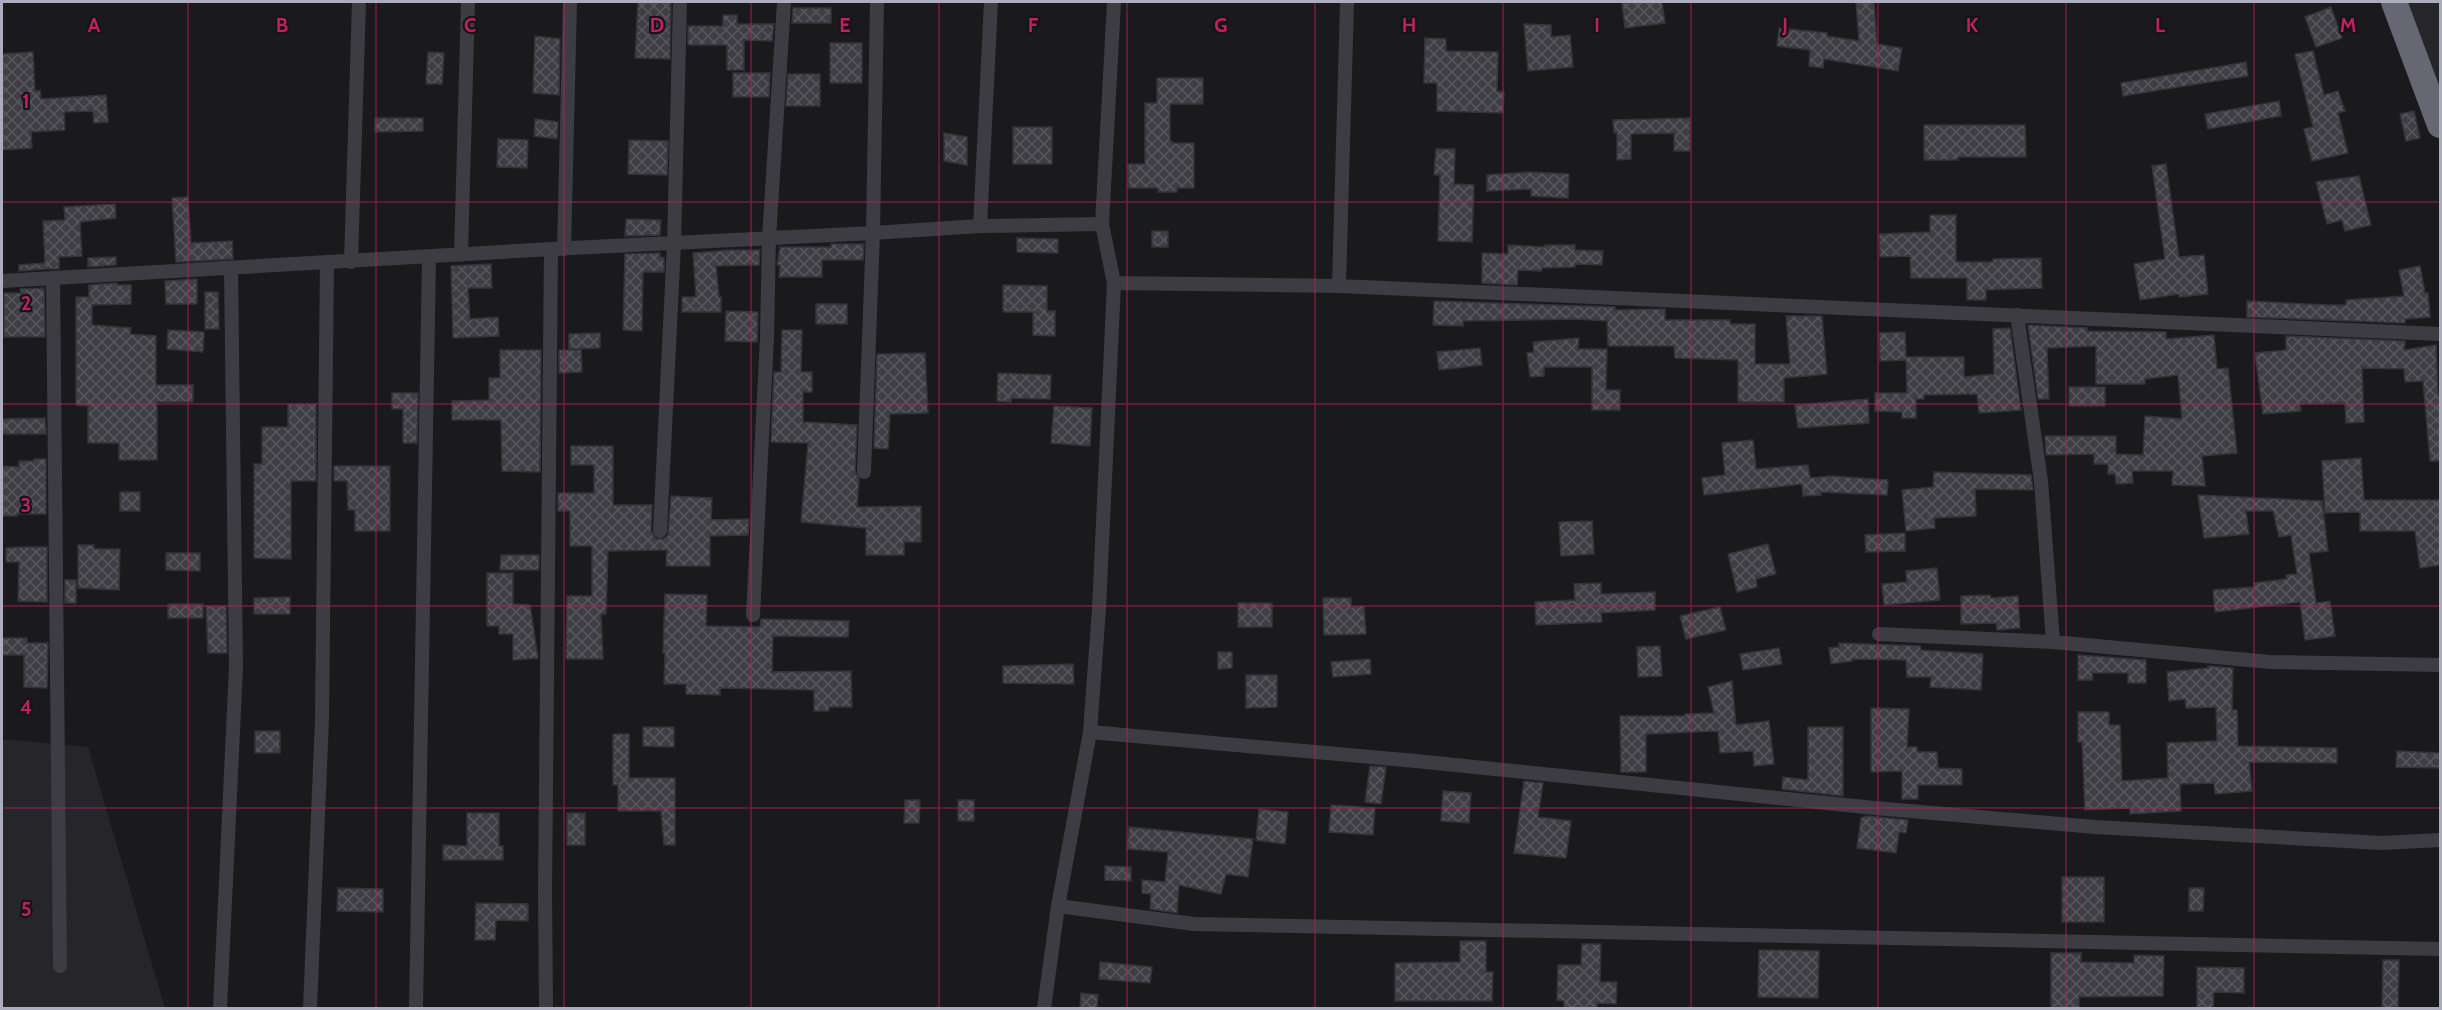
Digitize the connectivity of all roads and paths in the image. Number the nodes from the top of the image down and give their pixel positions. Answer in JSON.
{"nodes":[{"id":1,"x":359,"y":2,"type":"edge"},
{"id":2,"x":468,"y":2,"type":"edge"},
{"id":3,"x":570,"y":2,"type":"edge"},
{"id":4,"x":680,"y":2,"type":"edge"},
{"id":5,"x":784,"y":2,"type":"edge"},
{"id":6,"x":877,"y":2,"type":"edge"},
{"id":7,"x":991,"y":2,"type":"edge"},
{"id":8,"x":1114,"y":2,"type":"edge"},
{"id":9,"x":1347,"y":2,"type":"edge"},
{"id":10,"x":2394,"y":2,"type":"edge"},
{"id":11,"x":2440,"y":125,"type":"edge"},
{"id":12,"x":1102,"y":224,"type":"junction"},
{"id":13,"x":980,"y":226,"type":"junction"},
{"id":14,"x":873,"y":233,"type":"junction"},
{"id":15,"x":769,"y":238,"type":"junction"},
{"id":16,"x":674,"y":244,"type":"junction"},
{"id":17,"x":557,"y":249,"type":"junction"},
{"id":18,"x":461,"y":255,"type":"junction"},
{"id":19,"x":429,"y":258,"type":"junction"},
{"id":20,"x":327,"y":262,"type":"junction"},
{"id":21,"x":351,"y":262,"type":"junction"},
{"id":22,"x":231,"y":268,"type":"junction"},
{"id":23,"x":53,"y":278,"type":"junction"},
{"id":24,"x":2,"y":281,"type":"edge"},
{"id":25,"x":1114,"y":282,"type":"junction"},
{"id":26,"x":1339,"y":286,"type":"junction"},
{"id":27,"x":2017,"y":315,"type":"junction"},
{"id":28,"x":2440,"y":334,"type":"edge"},
{"id":29,"x":864,"y":472,"type":"dead end"},
{"id":30,"x":660,"y":531,"type":"dead end"},
{"id":31,"x":753,"y":615,"type":"dead end"},
{"id":32,"x":1879,"y":634,"type":"dead end"},
{"id":33,"x":2053,"y":642,"type":"junction"},
{"id":34,"x":2440,"y":665,"type":"edge"},
{"id":35,"x":1090,"y":732,"type":"junction"},
{"id":36,"x":2440,"y":840,"type":"edge"},
{"id":37,"x":1058,"y":906,"type":"junction"},
{"id":38,"x":2440,"y":949,"type":"edge"},
{"id":39,"x":60,"y":966,"type":"dead end"},
{"id":40,"x":220,"y":1008,"type":"edge"},
{"id":41,"x":310,"y":1008,"type":"edge"},
{"id":42,"x":416,"y":1008,"type":"edge"},
{"id":43,"x":546,"y":1008,"type":"edge"},
{"id":44,"x":1044,"y":1008,"type":"edge"}],
"edges":[{"from":1,"to":21,"type":"street"},
{"from":2,"to":18,"type":"street"},
{"from":3,"to":17,"type":"street"},
{"from":4,"to":16,"type":"street"},
{"from":5,"to":15,"type":"street"},
{"from":6,"to":14,"type":"street"},
{"from":7,"to":13,"type":"street"},
{"from":8,"to":12,"type":"street"},
{"from":9,"to":26,"type":"street"},
{"from":10,"to":11,"type":"highway"},
{"from":12,"to":13,"type":"street"},
{"from":12,"to":25,"type":"street"},
{"from":13,"to":14,"type":"street"},
{"from":14,"to":15,"type":"street"},
{"from":14,"to":29,"type":"street"},
{"from":15,"to":16,"type":"street"},
{"from":15,"to":31,"type":"street"},
{"from":16,"to":17,"type":"street"},
{"from":16,"to":30,"type":"street"},
{"from":17,"to":18,"type":"street"},
{"from":17,"to":43,"type":"street"},
{"from":18,"to":19,"type":"street"},
{"from":19,"to":21,"type":"street"},
{"from":19,"to":42,"type":"street"},
{"from":20,"to":21,"type":"street"},
{"from":20,"to":22,"type":"street"},
{"from":20,"to":41,"type":"street"},
{"from":22,"to":23,"type":"street"},
{"from":22,"to":40,"type":"street"},
{"from":23,"to":24,"type":"street"},
{"from":23,"to":39,"type":"street"},
{"from":25,"to":26,"type":"street"},
{"from":25,"to":35,"type":"street"},
{"from":26,"to":27,"type":"street"},
{"from":27,"to":28,"type":"street"},
{"from":27,"to":33,"type":"street"},
{"from":32,"to":33,"type":"street"},
{"from":33,"to":34,"type":"street"},
{"from":35,"to":36,"type":"street"},
{"from":35,"to":37,"type":"street"},
{"from":37,"to":38,"type":"street"},
{"from":37,"to":44,"type":"street"}]}
